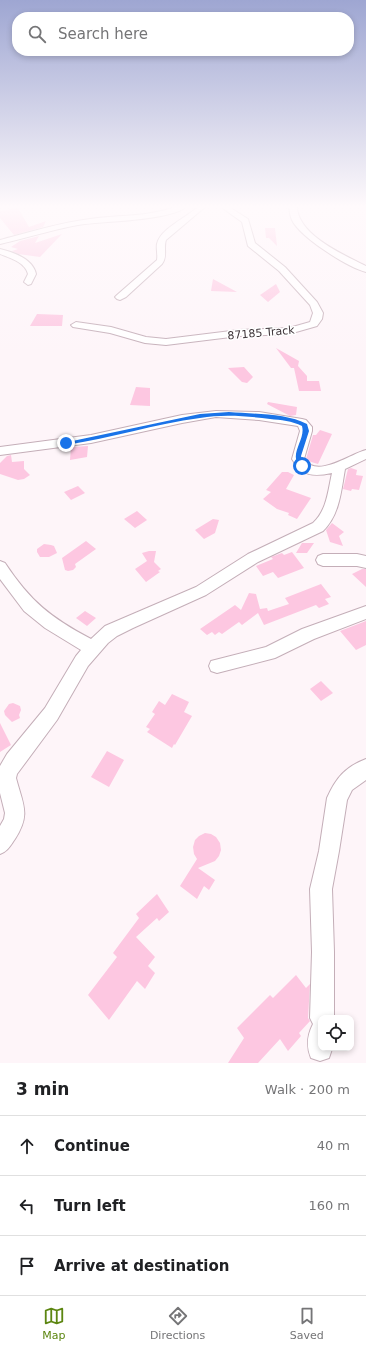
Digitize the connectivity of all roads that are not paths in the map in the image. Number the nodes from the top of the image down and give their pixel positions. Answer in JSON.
{"nodes":[{"id":1,"x":13,"y":257,"type":"edge"},
{"id":2,"x":161,"y":257,"type":"edge"},
{"id":3,"x":267,"y":257,"type":"edge"},
{"id":4,"x":341,"y":257,"type":"edge"},
{"id":5,"x":366,"y":269,"type":"edge"},
{"id":6,"x":28,"y":282,"type":"dead end"},
{"id":7,"x":120,"y":297,"type":"dead end"},
{"id":8,"x":76,"y":325,"type":"dead end"},
{"id":9,"x":0,"y":451,"type":"edge"},
{"id":10,"x":366,"y":454,"type":"edge"},
{"id":11,"x":339,"y":467,"type":"junction"},
{"id":12,"x":324,"y":560,"type":"dead end"},
{"id":13,"x":366,"y":562,"type":"edge"},
{"id":14,"x":0,"y":567,"type":"edge"},
{"id":15,"x":366,"y":612,"type":"edge"},
{"id":16,"x":92,"y":648,"type":"junction"},
{"id":17,"x":217,"y":666,"type":"dead end"},
{"id":18,"x":366,"y":768,"type":"edge"},
{"id":19,"x":0,"y":844,"type":"edge"},
{"id":20,"x":322,"y":1015,"type":"edge"}],
"edges":[{"from":1,"to":6,"type":"street"},
{"from":2,"to":7,"type":"street"},
{"from":3,"to":8,"type":"street","name":"87185 Track"},
{"from":4,"to":5,"type":"street"},
{"from":9,"to":11,"type":"street"},
{"from":10,"to":11,"type":"street"},
{"from":11,"to":16,"type":"street"},
{"from":12,"to":13,"type":"street"},
{"from":14,"to":16,"type":"street"},
{"from":15,"to":17,"type":"street"},
{"from":16,"to":19,"type":"street"},
{"from":18,"to":20,"type":"street"}]}
